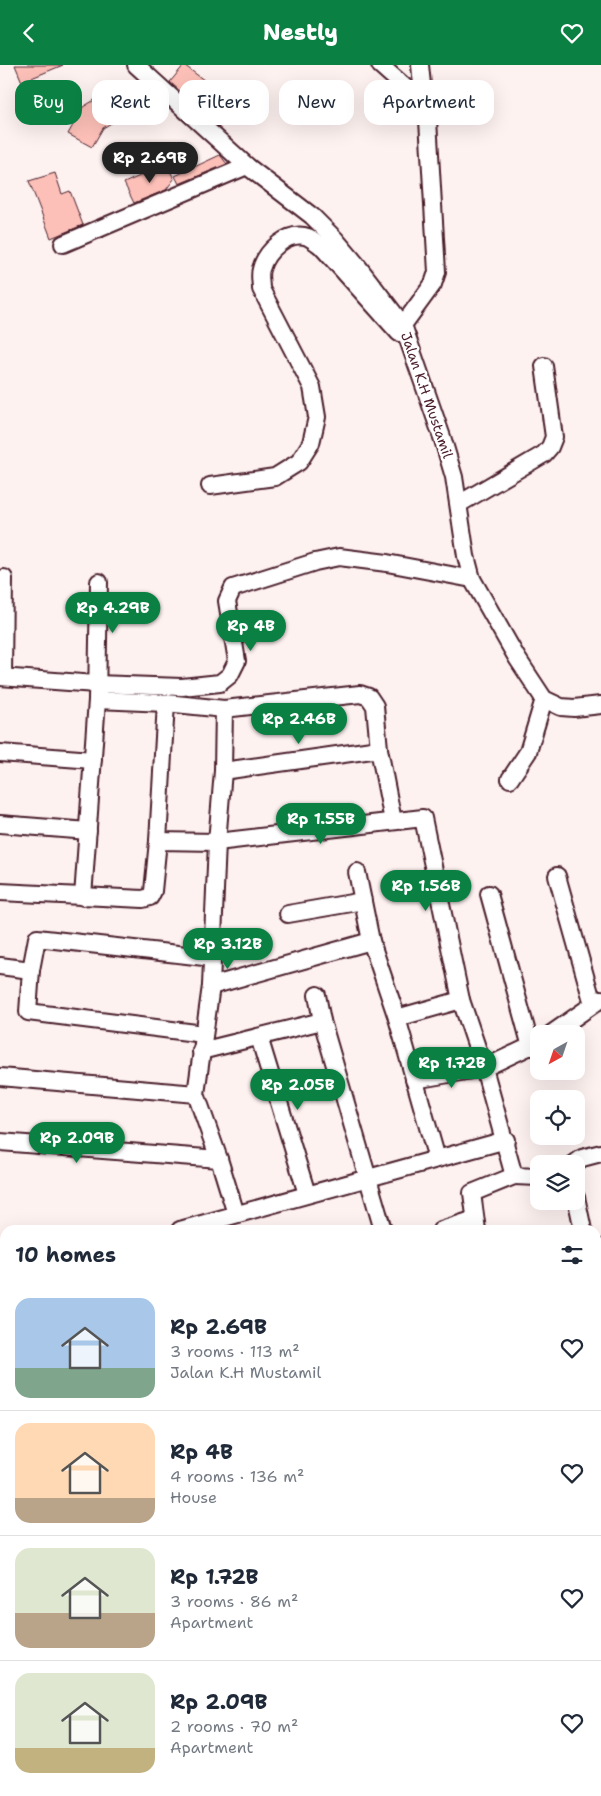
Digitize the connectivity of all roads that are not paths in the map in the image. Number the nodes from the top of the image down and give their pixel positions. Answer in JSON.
{"nodes":[{"id":1,"x":136,"y":65,"type":"edge"},
{"id":2,"x":380,"y":65,"type":"edge"},
{"id":3,"x":420,"y":65,"type":"edge"},
{"id":4,"x":397,"y":80,"type":"edge"},
{"id":5,"x":422,"y":80,"type":"edge"},
{"id":6,"x":428,"y":125,"type":"edge"},
{"id":7,"x":247,"y":166,"type":"junction"},
{"id":8,"x":62,"y":244,"type":"dead end"},
{"id":9,"x":403,"y":325,"type":"junction"},
{"id":10,"x":412,"y":347,"type":"junction"},
{"id":11,"x":544,"y":365,"type":"dead end"},
{"id":12,"x":210,"y":486,"type":"dead end"},
{"id":13,"x":459,"y":504,"type":"junction"},
{"id":14,"x":4,"y":578,"type":"dead end"},
{"id":15,"x":472,"y":579,"type":"junction"},
{"id":16,"x":99,"y":582,"type":"dead end"},
{"id":17,"x":2,"y":677,"type":"edge"},
{"id":18,"x":97,"y":692,"type":"junction"},
{"id":19,"x":544,"y":699,"type":"junction"},
{"id":20,"x":166,"y":703,"type":"junction"},
{"id":21,"x":601,"y":705,"type":"edge"},
{"id":22,"x":224,"y":709,"type":"junction"},
{"id":23,"x":379,"y":749,"type":"junction"},
{"id":24,"x":0,"y":753,"type":"edge"},
{"id":25,"x":93,"y":761,"type":"junction"},
{"id":26,"x":222,"y":771,"type":"junction"},
{"id":27,"x":510,"y":779,"type":"dead end"},
{"id":28,"x":393,"y":821,"type":"junction"},
{"id":29,"x":0,"y":824,"type":"edge"},
{"id":30,"x":88,"y":831,"type":"junction"},
{"id":31,"x":158,"y":841,"type":"junction"},
{"id":32,"x":217,"y":842,"type":"junction"},
{"id":33,"x":357,"y":872,"type":"dead end"},
{"id":34,"x":557,"y":876,"type":"dead end"},
{"id":35,"x":0,"y":892,"type":"edge"},
{"id":36,"x":489,"y":894,"type":"dead end"},
{"id":37,"x":83,"y":897,"type":"junction"},
{"id":38,"x":363,"y":901,"type":"junction"},
{"id":39,"x":288,"y":914,"type":"dead end"},
{"id":40,"x":371,"y":941,"type":"junction"},
{"id":41,"x":213,"y":958,"type":"junction"},
{"id":42,"x":0,"y":966,"type":"edge"},
{"id":43,"x":31,"y":970,"type":"junction"},
{"id":44,"x":211,"y":987,"type":"junction"},
{"id":45,"x":317,"y":995,"type":"dead end"},
{"id":46,"x":460,"y":1000,"type":"junction"},
{"id":47,"x":597,"y":1002,"type":"edge"},
{"id":48,"x":397,"y":1018,"type":"junction"},
{"id":49,"x":322,"y":1021,"type":"junction"},
{"id":50,"x":563,"y":1025,"type":"edge"},
{"id":51,"x":530,"y":1028,"type":"edge"},
{"id":52,"x":204,"y":1034,"type":"junction"},
{"id":53,"x":259,"y":1037,"type":"junction"},
{"id":54,"x":530,"y":1046,"type":"edge"},
{"id":55,"x":201,"y":1051,"type":"junction"},
{"id":56,"x":484,"y":1068,"type":"junction"},
{"id":57,"x":0,"y":1077,"type":"edge"},
{"id":58,"x":414,"y":1079,"type":"junction"},
{"id":59,"x":196,"y":1094,"type":"junction"},
{"id":60,"x":506,"y":1140,"type":"junction"},
{"id":61,"x":0,"y":1142,"type":"edge"},
{"id":62,"x":601,"y":1153,"type":"edge"},
{"id":63,"x":585,"y":1156,"type":"edge"},
{"id":64,"x":219,"y":1159,"type":"junction"},
{"id":65,"x":437,"y":1159,"type":"junction"},
{"id":66,"x":514,"y":1176,"type":"junction"},
{"id":67,"x":368,"y":1177,"type":"junction"},
{"id":68,"x":530,"y":1177,"type":"edge"},
{"id":69,"x":307,"y":1194,"type":"junction"},
{"id":70,"x":579,"y":1210,"type":"edge"},
{"id":71,"x":236,"y":1214,"type":"junction"},
{"id":72,"x":198,"y":1225,"type":"edge"},
{"id":73,"x":382,"y":1225,"type":"edge"},
{"id":74,"x":476,"y":1225,"type":"edge"},
{"id":75,"x":582,"y":1225,"type":"edge"}],
"edges":[{"from":1,"to":7,"type":"street","name":"Jalan K.H Mustamil"},
{"from":2,"to":4,"type":"street"},
{"from":3,"to":5,"type":"street"},
{"from":6,"to":9,"type":"street"},
{"from":7,"to":8,"type":"street"},
{"from":7,"to":9,"type":"street","name":"Jalan K.H Mustamil"},
{"from":9,"to":10,"type":"street","name":"Jalan K.H Mustamil"},
{"from":10,"to":12,"type":"street"},
{"from":10,"to":13,"type":"street","name":"Jalan K.H Mustamil"},
{"from":11,"to":13,"type":"street"},
{"from":13,"to":15,"type":"street","name":"Jalan K.H Mustamil"},
{"from":14,"to":17,"type":"street"},
{"from":15,"to":18,"type":"street"},
{"from":15,"to":19,"type":"street","name":"Jalan K.H Mustamil"},
{"from":16,"to":18,"type":"street"},
{"from":17,"to":18,"type":"street"},
{"from":18,"to":20,"type":"street"},
{"from":18,"to":25,"type":"street"},
{"from":19,"to":21,"type":"street"},
{"from":19,"to":27,"type":"street"},
{"from":20,"to":22,"type":"street"},
{"from":20,"to":31,"type":"street"},
{"from":22,"to":23,"type":"street"},
{"from":22,"to":26,"type":"street"},
{"from":23,"to":26,"type":"street"},
{"from":23,"to":28,"type":"street"},
{"from":24,"to":25,"type":"street"},
{"from":25,"to":30,"type":"street"},
{"from":26,"to":32,"type":"street"},
{"from":28,"to":32,"type":"street"},
{"from":28,"to":46,"type":"street"},
{"from":29,"to":30,"type":"street"},
{"from":30,"to":37,"type":"street"},
{"from":31,"to":32,"type":"street"},
{"from":31,"to":37,"type":"street"},
{"from":32,"to":41,"type":"street"},
{"from":33,"to":38,"type":"street"},
{"from":34,"to":47,"type":"street"},
{"from":35,"to":37,"type":"street"},
{"from":36,"to":51,"type":"street"},
{"from":38,"to":39,"type":"street"},
{"from":38,"to":40,"type":"street"},
{"from":40,"to":44,"type":"street"},
{"from":40,"to":48,"type":"street"},
{"from":41,"to":43,"type":"street"},
{"from":41,"to":44,"type":"street"},
{"from":42,"to":43,"type":"street"},
{"from":43,"to":52,"type":"street"},
{"from":44,"to":52,"type":"street"},
{"from":45,"to":49,"type":"street"},
{"from":46,"to":48,"type":"street"},
{"from":46,"to":56,"type":"street"},
{"from":47,"to":50,"type":"street"},
{"from":48,"to":58,"type":"street"},
{"from":49,"to":53,"type":"street"},
{"from":49,"to":67,"type":"street"},
{"from":52,"to":55,"type":"street"},
{"from":53,"to":55,"type":"street"},
{"from":53,"to":69,"type":"street"},
{"from":54,"to":56,"type":"street"},
{"from":55,"to":59,"type":"street"},
{"from":56,"to":58,"type":"street"},
{"from":56,"to":60,"type":"street"},
{"from":57,"to":59,"type":"street"},
{"from":58,"to":65,"type":"street"},
{"from":59,"to":64,"type":"street"},
{"from":60,"to":65,"type":"street"},
{"from":60,"to":66,"type":"street"},
{"from":61,"to":64,"type":"street"},
{"from":62,"to":63,"type":"street"},
{"from":64,"to":71,"type":"street"},
{"from":65,"to":67,"type":"street"},
{"from":66,"to":68,"type":"street"},
{"from":66,"to":74,"type":"street"},
{"from":67,"to":69,"type":"street"},
{"from":67,"to":73,"type":"street"},
{"from":69,"to":71,"type":"street"},
{"from":70,"to":75,"type":"street"},
{"from":71,"to":72,"type":"street"}]}
